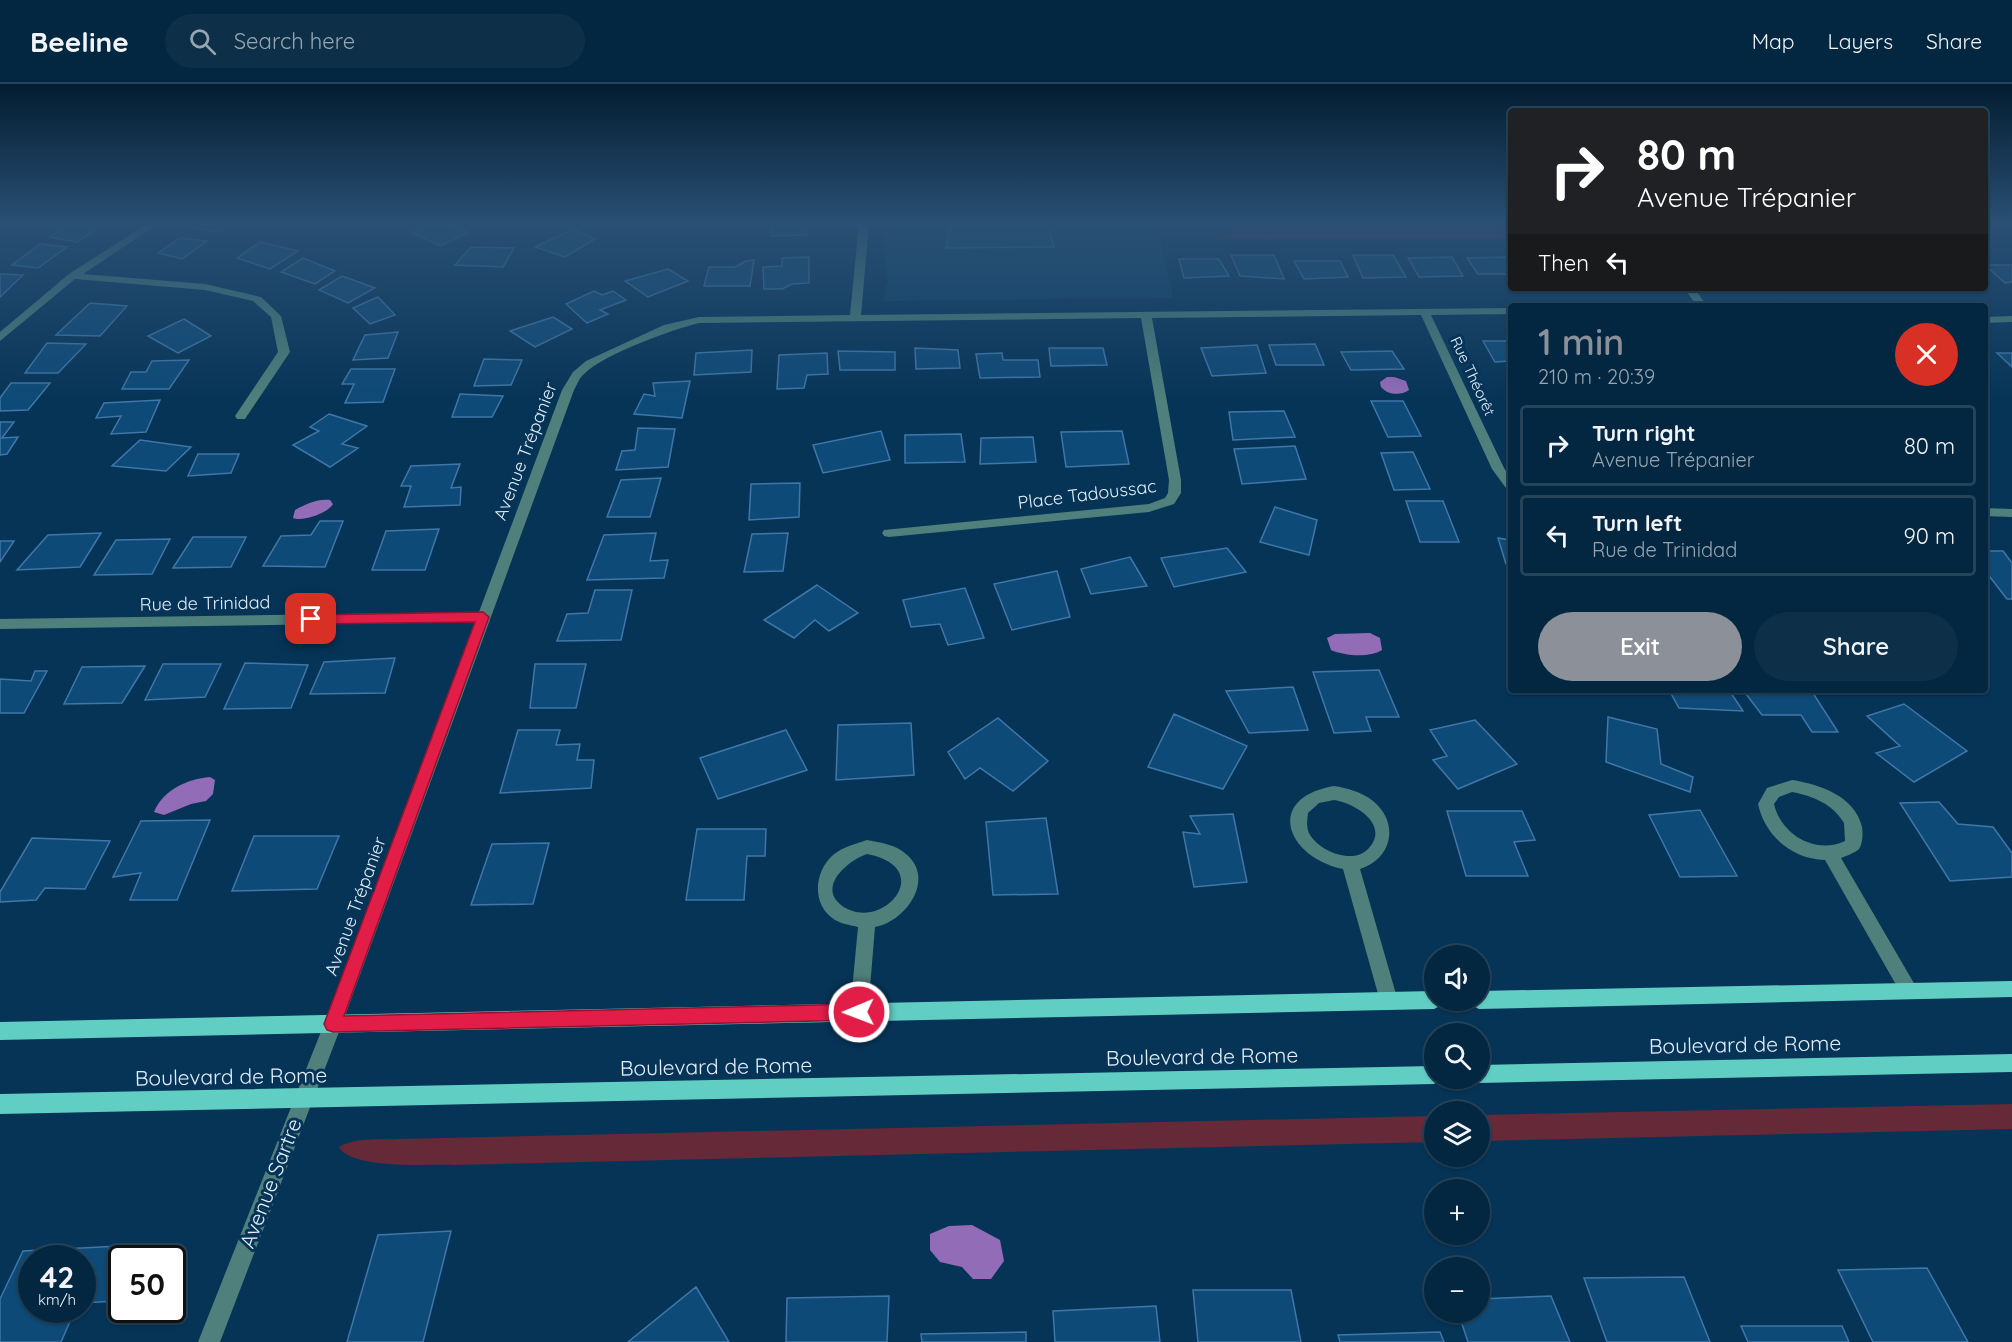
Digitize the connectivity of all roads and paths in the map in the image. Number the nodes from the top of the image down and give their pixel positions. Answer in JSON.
{"nodes":[{"id":1,"x":65,"y":283,"type":"edge"},
{"id":2,"x":153,"y":283,"type":"edge"},
{"id":3,"x":858,"y":283,"type":"edge"},
{"id":4,"x":1424,"y":311,"type":"junction"},
{"id":5,"x":1508,"y":311,"type":"edge"},
{"id":6,"x":1146,"y":315,"type":"junction"},
{"id":7,"x":855,"y":318,"type":"junction"},
{"id":8,"x":2012,"y":319,"type":"edge"},
{"id":9,"x":1988,"y":320,"type":"edge"},
{"id":10,"x":0,"y":338,"type":"edge"},
{"id":11,"x":242,"y":416,"type":"dead end"},
{"id":12,"x":1508,"y":482,"type":"edge"},
{"id":13,"x":1988,"y":512,"type":"edge"},
{"id":14,"x":2012,"y":513,"type":"edge"},
{"id":15,"x":889,"y":533,"type":"dead end"},
{"id":16,"x":483,"y":617,"type":"junction"},
{"id":17,"x":0,"y":624,"type":"edge"},
{"id":18,"x":1830,"y":854,"type":"junction"},
{"id":19,"x":1350,"y":862,"type":"junction"},
{"id":20,"x":867,"y":921,"type":"junction"},
{"id":21,"x":2012,"y":989,"type":"edge"},
{"id":22,"x":1909,"y":991,"type":"junction"},
{"id":23,"x":1424,"y":1000,"type":"edge"},
{"id":24,"x":1490,"y":1000,"type":"edge"},
{"id":25,"x":1389,"y":1001,"type":"junction"},
{"id":26,"x":859,"y":1012,"type":"junction"},
{"id":27,"x":333,"y":1024,"type":"junction"},
{"id":28,"x":0,"y":1030,"type":"edge"},
{"id":29,"x":2012,"y":1063,"type":"edge"},
{"id":30,"x":1490,"y":1074,"type":"edge"},
{"id":31,"x":1424,"y":1075,"type":"edge"},
{"id":32,"x":302,"y":1099,"type":"junction"},
{"id":33,"x":0,"y":1104,"type":"edge"},
{"id":34,"x":209,"y":1342,"type":"edge"}],
"edges":[{"from":1,"to":10,"type":"street"},
{"from":2,"to":11,"type":"street"},
{"from":3,"to":7,"type":"street"},
{"from":4,"to":5,"type":"street","name":"Avenue Trépanier"},
{"from":4,"to":6,"type":"street","name":"Avenue Trépanier"},
{"from":4,"to":12,"type":"street","name":"Rue Théorêt"},
{"from":6,"to":7,"type":"street","name":"Avenue Trépanier"},
{"from":6,"to":15,"type":"street","name":"Place Tadoussac"},
{"from":7,"to":16,"type":"street","name":"Avenue Trépanier"},
{"from":8,"to":9,"type":"street"},
{"from":13,"to":14,"type":"street"},
{"from":16,"to":17,"type":"street","name":"Rue de Trinidad"},
{"from":16,"to":27,"type":"street","name":"Avenue Trépanier"},
{"from":18,"to":18,"type":"street"},
{"from":18,"to":22,"type":"street"},
{"from":19,"to":19,"type":"street"},
{"from":19,"to":25,"type":"street"},
{"from":20,"to":20,"type":"street"},
{"from":20,"to":26,"type":"street"},
{"from":21,"to":22,"type":"main road"},
{"from":22,"to":24,"type":"main road"},
{"from":23,"to":25,"type":"main road"},
{"from":25,"to":26,"type":"main road"},
{"from":26,"to":27,"type":"main road"},
{"from":27,"to":28,"type":"main road"},
{"from":27,"to":32,"type":"street","name":"Avenue Sartre"},
{"from":29,"to":30,"type":"main road","name":"Boulevard de Rome"},
{"from":31,"to":32,"type":"main road","name":"Boulevard de Rome"},
{"from":32,"to":33,"type":"main road","name":"Boulevard de Rome"},
{"from":32,"to":34,"type":"street","name":"Avenue Sartre"}]}
